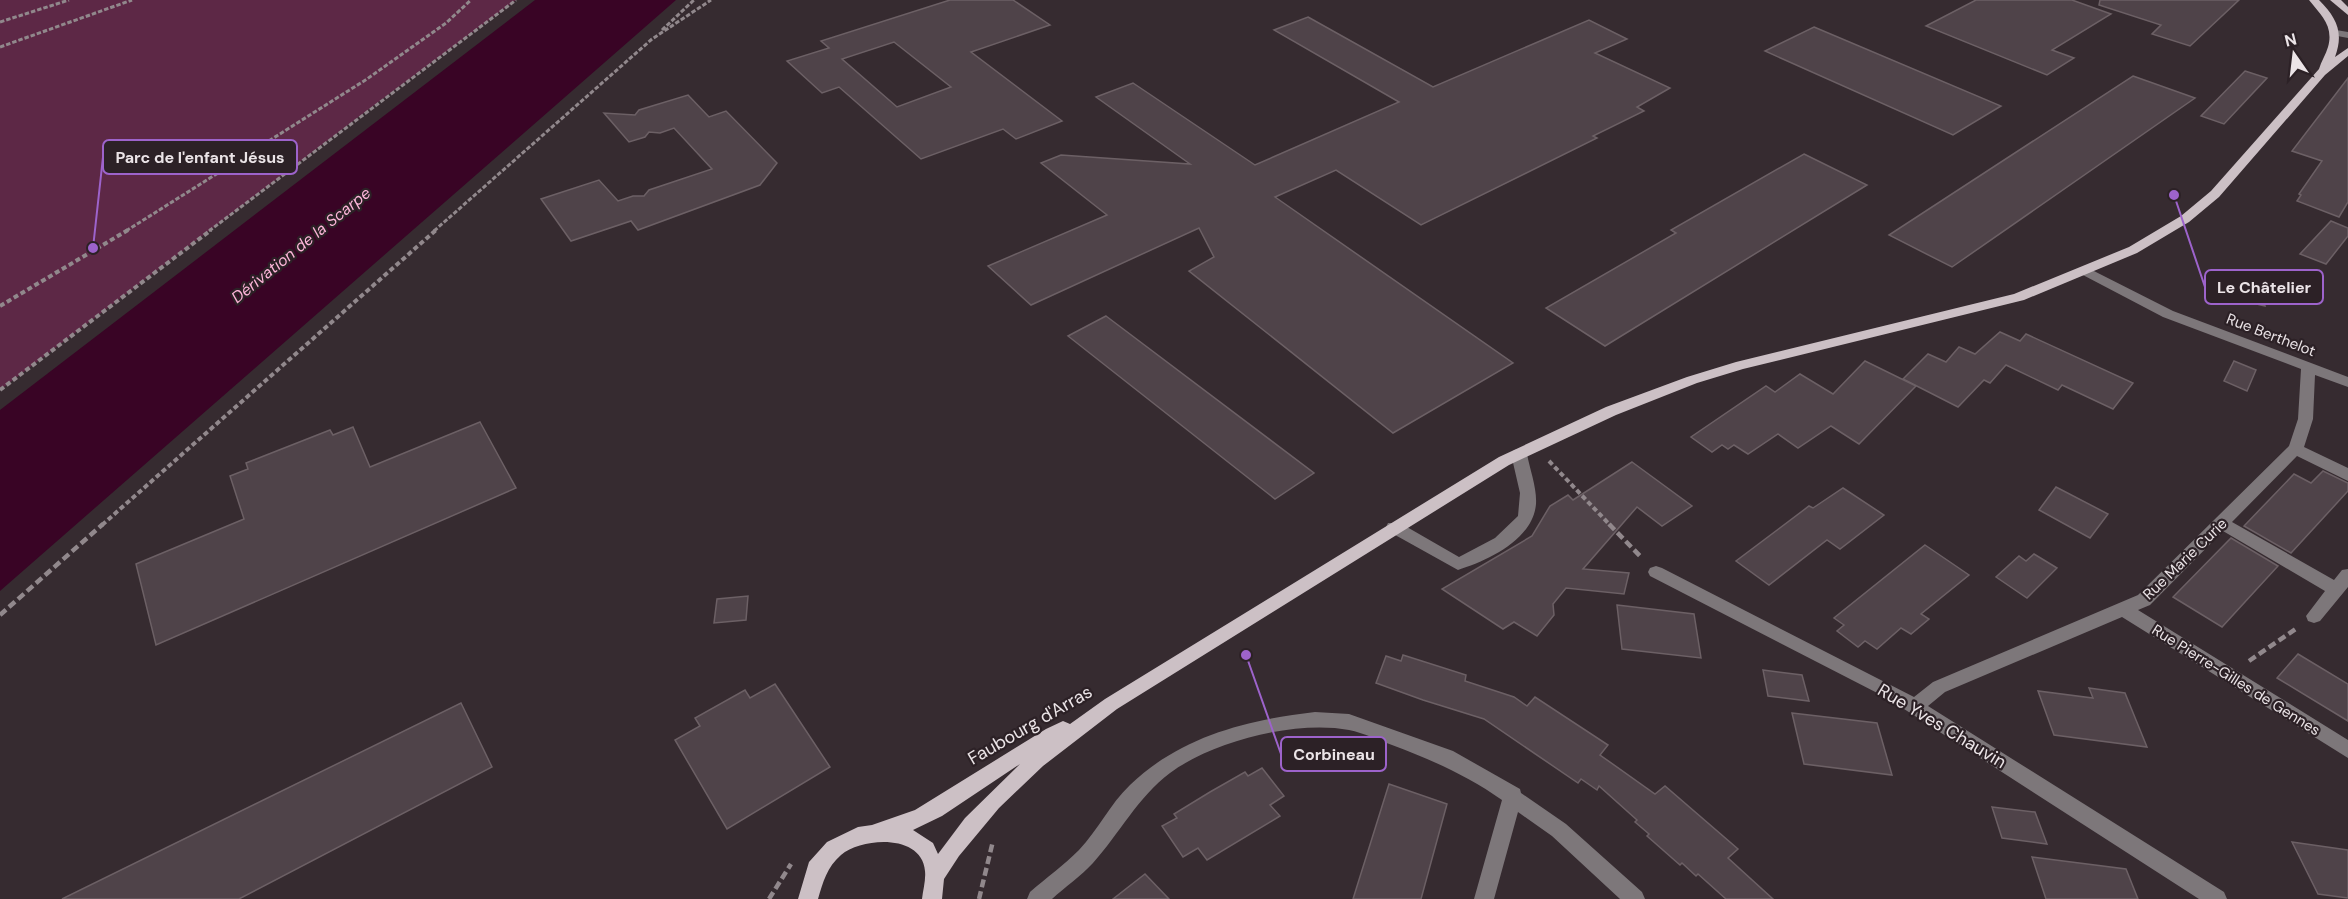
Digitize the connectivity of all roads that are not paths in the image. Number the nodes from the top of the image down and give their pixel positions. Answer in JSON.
{"nodes":[{"id":1,"x":2314,"y":0,"type":"edge"},
{"id":2,"x":2335,"y":0,"type":"edge"},
{"id":3,"x":2348,"y":12,"type":"edge"},
{"id":4,"x":2336,"y":33,"type":"junction"},
{"id":5,"x":2348,"y":35,"type":"edge"},
{"id":6,"x":2348,"y":51,"type":"edge"},
{"id":7,"x":2321,"y":73,"type":"junction"},
{"id":8,"x":2086,"y":271,"type":"junction"},
{"id":9,"x":2308,"y":367,"type":"junction"},
{"id":10,"x":2348,"y":382,"type":"edge"},
{"id":11,"x":2295,"y":449,"type":"junction"},
{"id":12,"x":1519,"y":454,"type":"junction"},
{"id":13,"x":2348,"y":475,"type":"edge"},
{"id":14,"x":2223,"y":524,"type":"junction"},
{"id":15,"x":1394,"y":527,"type":"junction"},
{"id":16,"x":1656,"y":572,"type":"road end"},
{"id":17,"x":2348,"y":575,"type":"edge"},
{"id":18,"x":2336,"y":589,"type":"junction"},
{"id":19,"x":2125,"y":610,"type":"junction"},
{"id":20,"x":2314,"y":616,"type":"road end"},
{"id":21,"x":1111,"y":704,"type":"junction"},
{"id":22,"x":1915,"y":706,"type":"junction"},
{"id":23,"x":2348,"y":750,"type":"edge"},
{"id":24,"x":1513,"y":795,"type":"junction"},
{"id":25,"x":879,"y":830,"type":"junction"},
{"id":26,"x":934,"y":892,"type":"edge"},
{"id":27,"x":806,"y":896,"type":"edge"},
{"id":28,"x":1037,"y":899,"type":"edge"},
{"id":29,"x":1484,"y":899,"type":"edge"},
{"id":30,"x":1635,"y":899,"type":"edge"},
{"id":31,"x":2217,"y":899,"type":"edge"}],
"edges":[{"from":1,"to":4,"type":"main road"},
{"from":2,"to":3,"type":"main road"},
{"from":4,"to":5,"type":"street"},
{"from":4,"to":7,"type":"main road"},
{"from":6,"to":7,"type":"main road"},
{"from":7,"to":8,"type":"main road"},
{"from":8,"to":9,"type":"street","name":"Rue Berthelot"},
{"from":8,"to":12,"type":"main road"},
{"from":9,"to":10,"type":"street","name":"Rue Berthelot"},
{"from":9,"to":11,"type":"street","name":"Rue Marie Curie"},
{"from":11,"to":13,"type":"street"},
{"from":11,"to":14,"type":"street","name":"Rue Marie Curie"},
{"from":12,"to":15,"type":"main road"},
{"from":12,"to":15,"type":"street"},
{"from":14,"to":18,"type":"street"},
{"from":14,"to":19,"type":"street","name":"Rue Marie Curie"},
{"from":15,"to":21,"type":"main road"},
{"from":16,"to":22,"type":"street","name":"Rue Yves Chauvin"},
{"from":17,"to":18,"type":"street"},
{"from":18,"to":20,"type":"street"},
{"from":19,"to":22,"type":"street","name":"Rue Marie Curie"},
{"from":19,"to":23,"type":"street","name":"Rue Pierre-Gilles de Gennes"},
{"from":21,"to":25,"type":"main road","name":"Faubourg d'Arras"},
{"from":21,"to":26,"type":"main road","name":"Faubourg d'Arras"},
{"from":22,"to":31,"type":"street","name":"Rue Yves Chauvin"},
{"from":24,"to":28,"type":"street"},
{"from":24,"to":29,"type":"street"},
{"from":24,"to":30,"type":"street"},
{"from":25,"to":26,"type":"main road"},
{"from":25,"to":27,"type":"main road","name":"Faubourg d'Arras"}]}
